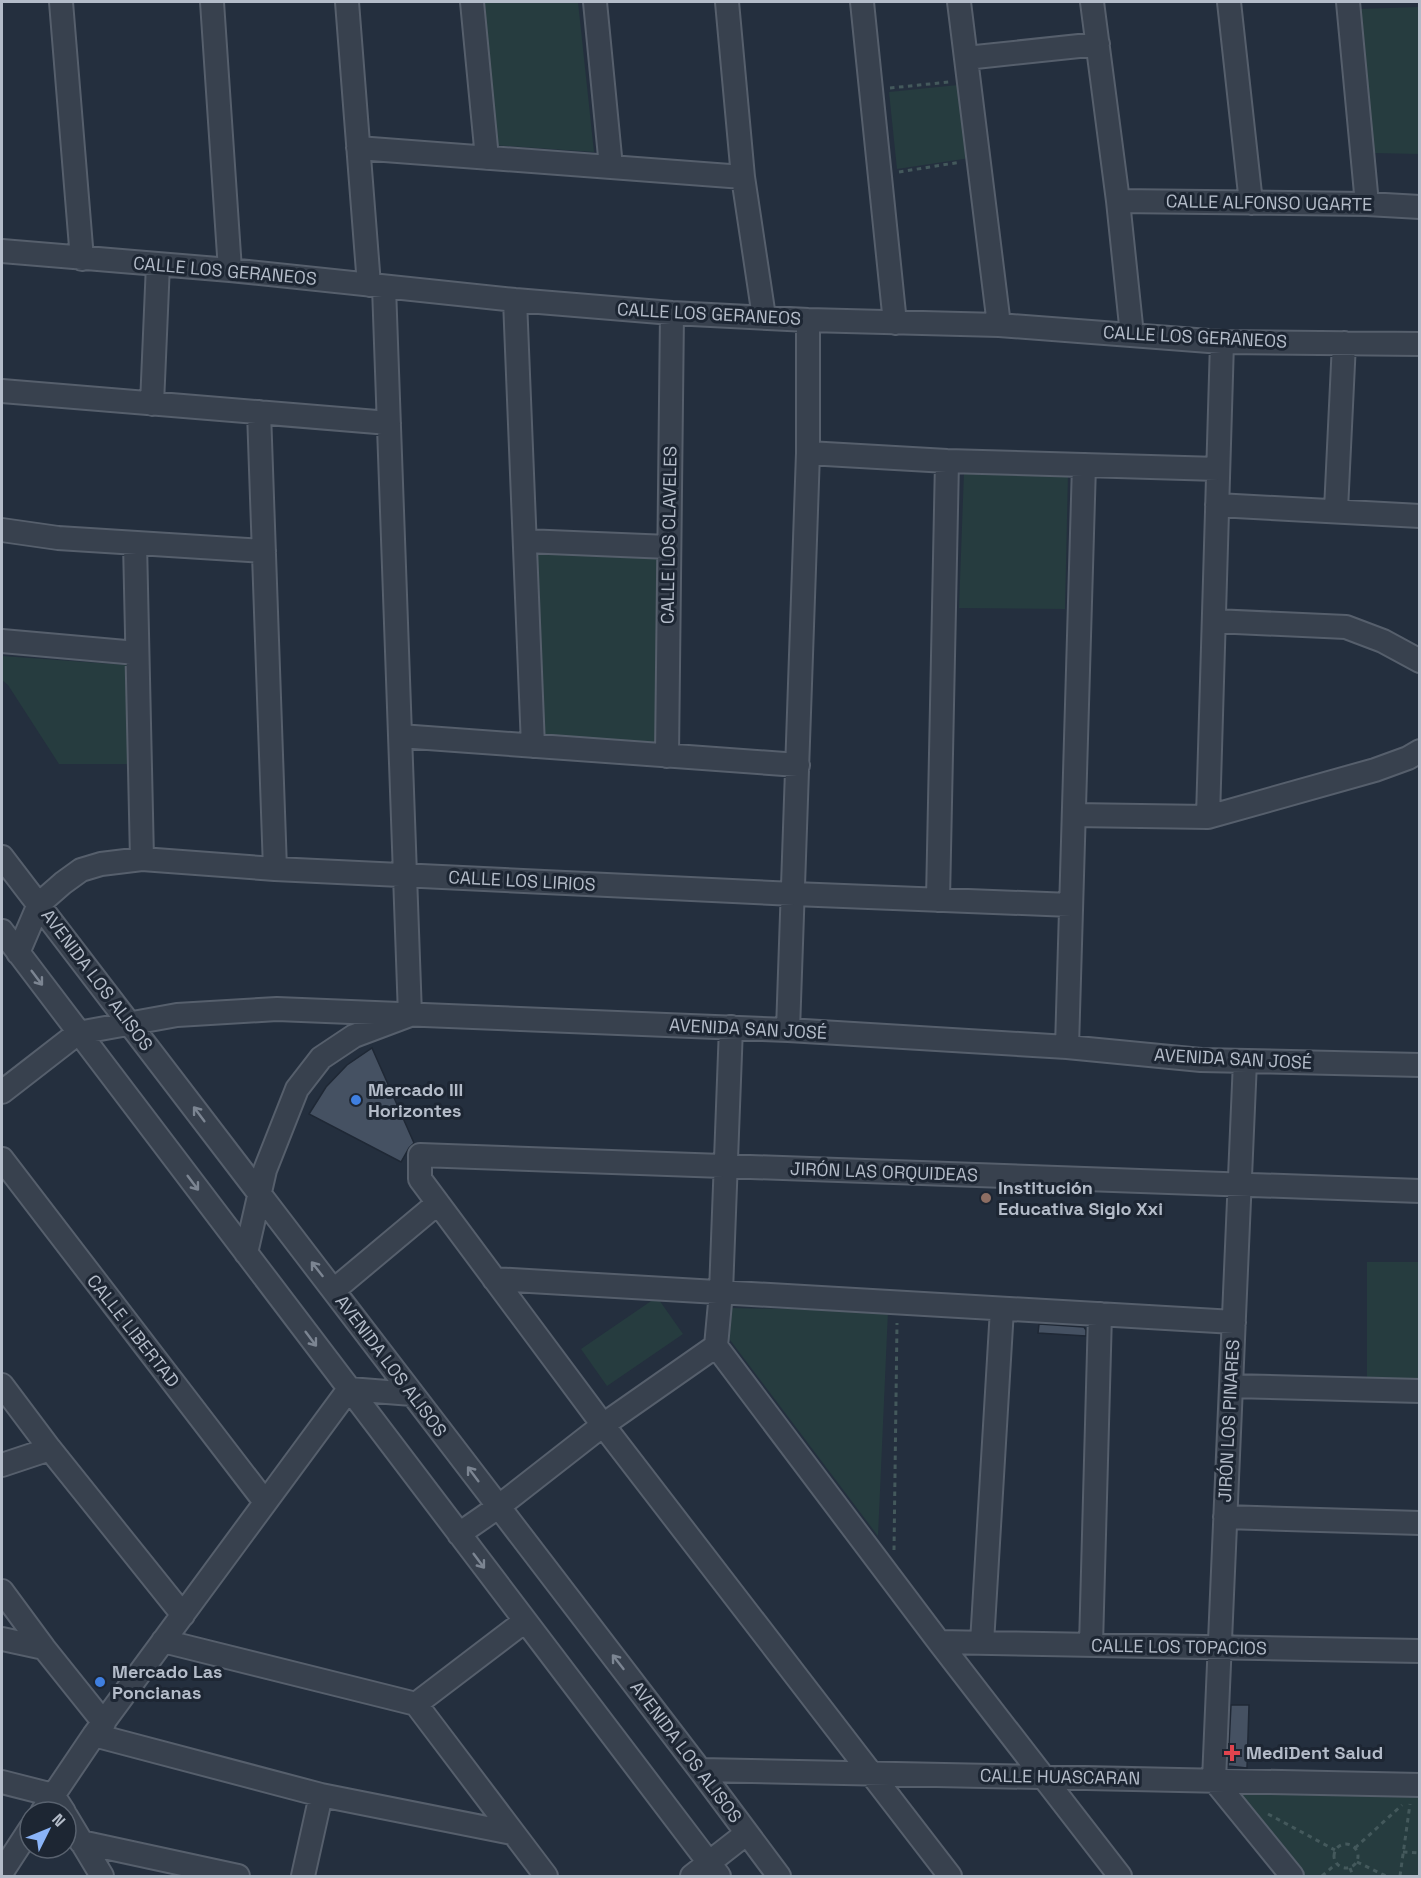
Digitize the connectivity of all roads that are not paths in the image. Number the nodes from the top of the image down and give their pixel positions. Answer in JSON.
{"nodes":[{"id":1,"x":62,"y":2,"type":"edge"},
{"id":2,"x":212,"y":2,"type":"edge"},
{"id":3,"x":347,"y":2,"type":"edge"},
{"id":4,"x":472,"y":2,"type":"edge"},
{"id":5,"x":595,"y":2,"type":"edge"},
{"id":6,"x":727,"y":2,"type":"edge"},
{"id":7,"x":862,"y":2,"type":"edge"},
{"id":8,"x":959,"y":2,"type":"edge"},
{"id":9,"x":1092,"y":2,"type":"edge"},
{"id":10,"x":1229,"y":2,"type":"edge"},
{"id":11,"x":1348,"y":2,"type":"edge"},
{"id":12,"x":1098,"y":44,"type":"junction"},
{"id":13,"x":967,"y":69,"type":"junction"},
{"id":14,"x":358,"y":148,"type":"junction"},
{"id":15,"x":487,"y":158,"type":"junction"},
{"id":16,"x":611,"y":167,"type":"junction"},
{"id":17,"x":743,"y":177,"type":"junction"},
{"id":18,"x":1118,"y":201,"type":"junction"},
{"id":19,"x":1251,"y":203,"type":"junction"},
{"id":20,"x":1367,"y":204,"type":"junction"},
{"id":21,"x":1419,"y":207,"type":"edge"},
{"id":22,"x":2,"y":251,"type":"edge"},
{"id":23,"x":82,"y":259,"type":"junction"},
{"id":24,"x":158,"y":264,"type":"junction"},
{"id":25,"x":230,"y":270,"type":"junction"},
{"id":26,"x":377,"y":286,"type":"junction"},
{"id":27,"x":515,"y":300,"type":"junction"},
{"id":28,"x":672,"y":313,"type":"junction"},
{"id":29,"x":764,"y":318,"type":"junction"},
{"id":30,"x":808,"y":320,"type":"junction"},
{"id":31,"x":895,"y":323,"type":"junction"},
{"id":32,"x":999,"y":325,"type":"junction"},
{"id":33,"x":1132,"y":335,"type":"junction"},
{"id":34,"x":1222,"y":342,"type":"junction"},
{"id":35,"x":1344,"y":343,"type":"junction"},
{"id":36,"x":1419,"y":344,"type":"edge"},
{"id":37,"x":2,"y":391,"type":"edge"},
{"id":38,"x":152,"y":404,"type":"junction"},
{"id":39,"x":259,"y":412,"type":"junction"},
{"id":40,"x":389,"y":423,"type":"junction"},
{"id":41,"x":808,"y":453,"type":"junction"},
{"id":42,"x":947,"y":461,"type":"junction"},
{"id":43,"x":1084,"y":465,"type":"junction"},
{"id":44,"x":1218,"y":469,"type":"junction"},
{"id":45,"x":1217,"y":505,"type":"junction"},
{"id":46,"x":1336,"y":510,"type":"junction"},
{"id":47,"x":1419,"y":516,"type":"edge"},
{"id":48,"x":2,"y":530,"type":"edge"},
{"id":49,"x":525,"y":541,"type":"junction"},
{"id":50,"x":135,"y":543,"type":"junction"},
{"id":51,"x":669,"y":547,"type":"junction"},
{"id":52,"x":264,"y":551,"type":"junction"},
{"id":53,"x":1214,"y":621,"type":"junction"},
{"id":54,"x":2,"y":641,"type":"edge"},
{"id":55,"x":137,"y":653,"type":"junction"},
{"id":56,"x":1419,"y":661,"type":"edge"},
{"id":57,"x":400,"y":736,"type":"junction"},
{"id":58,"x":534,"y":746,"type":"junction"},
{"id":59,"x":1419,"y":751,"type":"edge"},
{"id":60,"x":667,"y":756,"type":"junction"},
{"id":61,"x":798,"y":765,"type":"junction"},
{"id":62,"x":1074,"y":815,"type":"junction"},
{"id":63,"x":1208,"y":817,"type":"junction"},
{"id":64,"x":2,"y":856,"type":"edge"},
{"id":65,"x":142,"y":860,"type":"junction"},
{"id":66,"x":275,"y":869,"type":"junction"},
{"id":67,"x":405,"y":875,"type":"junction"},
{"id":68,"x":794,"y":894,"type":"junction"},
{"id":69,"x":938,"y":900,"type":"junction"},
{"id":70,"x":39,"y":904,"type":"junction"},
{"id":71,"x":1071,"y":905,"type":"junction"},
{"id":72,"x":2,"y":932,"type":"edge"},
{"id":73,"x":18,"y":953,"type":"junction"},
{"id":74,"x":410,"y":1015,"type":"junction"},
{"id":75,"x":130,"y":1023,"type":"junction"},
{"id":76,"x":732,"y":1027,"type":"junction"},
{"id":77,"x":788,"y":1030,"type":"junction"},
{"id":78,"x":78,"y":1033,"type":"junction"},
{"id":79,"x":1067,"y":1047,"type":"junction"},
{"id":80,"x":1245,"y":1061,"type":"junction"},
{"id":81,"x":1419,"y":1065,"type":"edge"},
{"id":82,"x":2,"y":1092,"type":"edge"},
{"id":83,"x":2,"y":1159,"type":"edge"},
{"id":84,"x":726,"y":1166,"type":"junction"},
{"id":85,"x":1239,"y":1185,"type":"junction"},
{"id":86,"x":1419,"y":1191,"type":"edge"},
{"id":87,"x":259,"y":1194,"type":"junction"},
{"id":88,"x":438,"y":1203,"type":"junction"},
{"id":89,"x":246,"y":1253,"type":"junction"},
{"id":90,"x":494,"y":1279,"type":"junction"},
{"id":91,"x":334,"y":1290,"type":"junction"},
{"id":92,"x":721,"y":1292,"type":"junction"},
{"id":93,"x":1002,"y":1309,"type":"junction"},
{"id":94,"x":1100,"y":1314,"type":"junction"},
{"id":95,"x":1234,"y":1322,"type":"junction"},
{"id":96,"x":716,"y":1346,"type":"junction"},
{"id":97,"x":2,"y":1385,"type":"edge"},
{"id":98,"x":1231,"y":1386,"type":"junction"},
{"id":99,"x":349,"y":1389,"type":"junction"},
{"id":100,"x":1419,"y":1391,"type":"edge"},
{"id":101,"x":412,"y":1394,"type":"junction"},
{"id":102,"x":603,"y":1425,"type":"junction"},
{"id":103,"x":50,"y":1449,"type":"junction"},
{"id":104,"x":2,"y":1465,"type":"edge"},
{"id":105,"x":265,"y":1502,"type":"junction"},
{"id":106,"x":498,"y":1507,"type":"junction"},
{"id":107,"x":1225,"y":1517,"type":"junction"},
{"id":108,"x":1419,"y":1523,"type":"edge"},
{"id":109,"x":459,"y":1534,"type":"junction"},
{"id":110,"x":2,"y":1591,"type":"edge"},
{"id":111,"x":183,"y":1615,"type":"junction"},
{"id":112,"x":525,"y":1621,"type":"junction"},
{"id":113,"x":2,"y":1639,"type":"edge"},
{"id":114,"x":163,"y":1641,"type":"junction"},
{"id":115,"x":939,"y":1642,"type":"junction"},
{"id":116,"x":982,"y":1643,"type":"junction"},
{"id":117,"x":1091,"y":1645,"type":"junction"},
{"id":118,"x":44,"y":1648,"type":"junction"},
{"id":119,"x":1220,"y":1648,"type":"junction"},
{"id":120,"x":1419,"y":1651,"type":"edge"},
{"id":121,"x":416,"y":1704,"type":"junction"},
{"id":122,"x":99,"y":1729,"type":"junction"},
{"id":123,"x":700,"y":1770,"type":"junction"},
{"id":124,"x":872,"y":1773,"type":"junction"},
{"id":125,"x":1043,"y":1777,"type":"junction"},
{"id":126,"x":1214,"y":1780,"type":"junction"},
{"id":127,"x":2,"y":1782,"type":"edge"},
{"id":128,"x":1419,"y":1785,"type":"edge"},
{"id":129,"x":321,"y":1796,"type":"junction"},
{"id":130,"x":40,"y":1800,"type":"edge"},
{"id":131,"x":57,"y":1800,"type":"edge"},
{"id":132,"x":512,"y":1833,"type":"junction"},
{"id":133,"x":747,"y":1833,"type":"junction"},
{"id":134,"x":78,"y":1837,"type":"edge"},
{"id":135,"x":81,"y":1842,"type":"junction"},
{"id":136,"x":18,"y":1847,"type":"edge"},
{"id":137,"x":2,"y":1872,"type":"edge"},
{"id":138,"x":706,"y":1872,"type":"edge"},
{"id":139,"x":102,"y":1876,"type":"edge"},
{"id":140,"x":237,"y":1876,"type":"edge"},
{"id":141,"x":303,"y":1876,"type":"edge"},
{"id":142,"x":546,"y":1876,"type":"edge"},
{"id":143,"x":780,"y":1876,"type":"edge"},
{"id":144,"x":950,"y":1876,"type":"edge"},
{"id":145,"x":1120,"y":1876,"type":"edge"},
{"id":146,"x":1292,"y":1876,"type":"edge"}],
"edges":[{"from":1,"to":23,"type":"street"},
{"from":2,"to":25,"type":"street"},
{"from":3,"to":14,"type":"street"},
{"from":4,"to":15,"type":"street"},
{"from":5,"to":16,"type":"street"},
{"from":6,"to":17,"type":"street"},
{"from":7,"to":31,"type":"street"},
{"from":8,"to":13,"type":"street"},
{"from":9,"to":12,"type":"street"},
{"from":10,"to":19,"type":"street"},
{"from":11,"to":20,"type":"street"},
{"from":12,"to":13,"type":"street"},
{"from":12,"to":18,"type":"street"},
{"from":13,"to":32,"type":"street"},
{"from":14,"to":15,"type":"street"},
{"from":14,"to":26,"type":"street"},
{"from":15,"to":16,"type":"street"},
{"from":16,"to":17,"type":"street"},
{"from":17,"to":29,"type":"street"},
{"from":18,"to":19,"type":"street","name":"CALLE ALFONSO UGARTE"},
{"from":18,"to":33,"type":"street"},
{"from":19,"to":20,"type":"street","name":"CALLE ALFONSO UGARTE"},
{"from":20,"to":21,"type":"street","name":"CALLE ALFONSO UGARTE"},
{"from":22,"to":23,"type":"street","name":"CALLE LOS GERANEOS"},
{"from":23,"to":24,"type":"street","name":"CALLE LOS GERANEOS"},
{"from":24,"to":25,"type":"street","name":"CALLE LOS GERANEOS"},
{"from":24,"to":38,"type":"street"},
{"from":25,"to":26,"type":"street","name":"CALLE LOS GERANEOS"},
{"from":26,"to":27,"type":"street","name":"CALLE LOS GERANEOS"},
{"from":26,"to":40,"type":"street"},
{"from":27,"to":28,"type":"street","name":"CALLE LOS GERANEOS"},
{"from":27,"to":49,"type":"street"},
{"from":28,"to":29,"type":"street","name":"CALLE LOS GERANEOS"},
{"from":28,"to":51,"type":"street","name":"CALLE LOS CLAVELES"},
{"from":29,"to":30,"type":"street","name":"CALLE LOS GERANEOS"},
{"from":30,"to":31,"type":"street","name":"CALLE LOS GERANEOS"},
{"from":30,"to":41,"type":"street"},
{"from":31,"to":32,"type":"street","name":"CALLE LOS GERANEOS"},
{"from":32,"to":33,"type":"street","name":"CALLE LOS GERANEOS"},
{"from":33,"to":34,"type":"street","name":"CALLE LOS GERANEOS"},
{"from":34,"to":35,"type":"street","name":"CALLE LOS GERANEOS"},
{"from":34,"to":44,"type":"street"},
{"from":35,"to":36,"type":"street","name":"CALLE LOS GERANEOS"},
{"from":35,"to":46,"type":"street"},
{"from":37,"to":38,"type":"street"},
{"from":38,"to":39,"type":"street"},
{"from":39,"to":40,"type":"street"},
{"from":39,"to":52,"type":"street"},
{"from":40,"to":57,"type":"street"},
{"from":41,"to":42,"type":"street"},
{"from":41,"to":61,"type":"street"},
{"from":42,"to":43,"type":"street"},
{"from":42,"to":69,"type":"street"},
{"from":43,"to":44,"type":"street"},
{"from":43,"to":62,"type":"street"},
{"from":44,"to":45,"type":"street"},
{"from":45,"to":46,"type":"street"},
{"from":45,"to":53,"type":"street"},
{"from":46,"to":47,"type":"street"},
{"from":48,"to":50,"type":"street"},
{"from":49,"to":51,"type":"street"},
{"from":49,"to":58,"type":"street"},
{"from":50,"to":52,"type":"street"},
{"from":50,"to":55,"type":"street"},
{"from":51,"to":60,"type":"street","name":"CALLE LOS CLAVELES"},
{"from":52,"to":66,"type":"street"},
{"from":53,"to":56,"type":"street"},
{"from":53,"to":63,"type":"street"},
{"from":54,"to":55,"type":"street"},
{"from":55,"to":65,"type":"street"},
{"from":57,"to":58,"type":"street"},
{"from":57,"to":67,"type":"street"},
{"from":58,"to":60,"type":"street"},
{"from":59,"to":63,"type":"street"},
{"from":60,"to":61,"type":"street"},
{"from":61,"to":68,"type":"street"},
{"from":62,"to":63,"type":"street"},
{"from":62,"to":71,"type":"street"},
{"from":64,"to":70,"type":"street","name":"AVENIDA LOS ALISOS"},
{"from":65,"to":66,"type":"street","name":"CALLE LOS LIRIOS"},
{"from":65,"to":70,"type":"street","name":"CALLE LOS LIRIOS"},
{"from":66,"to":67,"type":"street","name":"CALLE LOS LIRIOS"},
{"from":67,"to":68,"type":"street","name":"CALLE LOS LIRIOS"},
{"from":67,"to":74,"type":"street"},
{"from":68,"to":69,"type":"street","name":"CALLE LOS LIRIOS"},
{"from":68,"to":77,"type":"street"},
{"from":69,"to":71,"type":"street","name":"CALLE LOS LIRIOS"},
{"from":70,"to":73,"type":"street","name":"CALLE LOS LIRIOS"},
{"from":70,"to":75,"type":"street","name":"AVENIDA LOS ALISOS"},
{"from":71,"to":79,"type":"street"},
{"from":72,"to":73,"type":"street"},
{"from":73,"to":78,"type":"street","one_way":true},
{"from":74,"to":75,"type":"street","name":"AVENIDA SAN JOSÉ"},
{"from":74,"to":76,"type":"street","name":"AVENIDA SAN JOSÉ"},
{"from":74,"to":87,"type":"street"},
{"from":75,"to":78,"type":"street","name":"AVENIDA SAN JOSÉ"},
{"from":87,"to":75,"type":"street","name":"AVENIDA LOS ALISOS","one_way":true},
{"from":76,"to":77,"type":"street","name":"AVENIDA SAN JOSÉ"},
{"from":76,"to":84,"type":"street"},
{"from":77,"to":79,"type":"street","name":"AVENIDA SAN JOSÉ"},
{"from":78,"to":82,"type":"street"},
{"from":78,"to":89,"type":"street","one_way":true},
{"from":79,"to":80,"type":"street","name":"AVENIDA SAN JOSÉ"},
{"from":80,"to":81,"type":"street","name":"AVENIDA SAN JOSÉ"},
{"from":80,"to":85,"type":"street","name":"JIRÓN LOS PINARES"},
{"from":83,"to":105,"type":"street","name":"CALLE LIBERTAD"},
{"from":84,"to":85,"type":"street","name":"JIRÓN LAS ORQUIDEAS"},
{"from":84,"to":88,"type":"street","name":"JIRÓN LAS ORQUIDEAS"},
{"from":84,"to":92,"type":"street"},
{"from":85,"to":86,"type":"street","name":"JIRÓN LAS ORQUIDEAS"},
{"from":85,"to":95,"type":"street","name":"JIRÓN LOS PINARES"},
{"from":87,"to":89,"type":"street"},
{"from":91,"to":87,"type":"street","name":"AVENIDA LOS ALISOS","one_way":true},
{"from":88,"to":90,"type":"street"},
{"from":88,"to":91,"type":"street"},
{"from":89,"to":99,"type":"street","one_way":true},
{"from":90,"to":92,"type":"street"},
{"from":90,"to":102,"type":"street"},
{"from":91,"to":101,"type":"street","name":"AVENIDA LOS ALISOS"},
{"from":92,"to":93,"type":"street"},
{"from":92,"to":96,"type":"street"},
{"from":93,"to":94,"type":"street"},
{"from":93,"to":116,"type":"street"},
{"from":94,"to":95,"type":"street"},
{"from":94,"to":117,"type":"street"},
{"from":95,"to":98,"type":"street","name":"JIRÓN LOS PINARES"},
{"from":96,"to":102,"type":"street"},
{"from":96,"to":115,"type":"street"},
{"from":97,"to":103,"type":"street"},
{"from":98,"to":100,"type":"street"},
{"from":98,"to":107,"type":"street","name":"JIRÓN LOS PINARES"},
{"from":99,"to":101,"type":"street"},
{"from":99,"to":105,"type":"street"},
{"from":99,"to":109,"type":"street"},
{"from":106,"to":101,"type":"street","name":"AVENIDA LOS ALISOS","one_way":true},
{"from":102,"to":106,"type":"street"},
{"from":102,"to":124,"type":"street"},
{"from":103,"to":104,"type":"street"},
{"from":103,"to":111,"type":"street"},
{"from":105,"to":111,"type":"street"},
{"from":106,"to":109,"type":"street"},
{"from":123,"to":106,"type":"street","name":"AVENIDA LOS ALISOS","one_way":true},
{"from":107,"to":108,"type":"street"},
{"from":107,"to":119,"type":"street","name":"JIRÓN LOS PINARES"},
{"from":109,"to":112,"type":"street","one_way":true},
{"from":110,"to":118,"type":"street"},
{"from":111,"to":114,"type":"street"},
{"from":112,"to":121,"type":"street"},
{"from":112,"to":138,"type":"street"},
{"from":113,"to":118,"type":"street"},
{"from":114,"to":121,"type":"street"},
{"from":114,"to":122,"type":"street"},
{"from":115,"to":116,"type":"street","name":"CALLE LOS TOPACIOS"},
{"from":115,"to":125,"type":"street"},
{"from":116,"to":117,"type":"street","name":"CALLE LOS TOPACIOS"},
{"from":117,"to":119,"type":"street","name":"CALLE LOS TOPACIOS"},
{"from":118,"to":122,"type":"street"},
{"from":119,"to":120,"type":"street","name":"CALLE LOS TOPACIOS"},
{"from":119,"to":126,"type":"street","name":"JIRÓN LOS PINARES"},
{"from":121,"to":132,"type":"street"},
{"from":122,"to":129,"type":"street"},
{"from":122,"to":131,"type":"street"},
{"from":123,"to":124,"type":"street","name":"CALLE HUASCARAN"},
{"from":123,"to":133,"type":"street","name":"AVENIDA LOS ALISOS"},
{"from":124,"to":125,"type":"street","name":"CALLE HUASCARAN"},
{"from":124,"to":144,"type":"street"},
{"from":125,"to":126,"type":"street","name":"CALLE HUASCARAN"},
{"from":125,"to":145,"type":"street"},
{"from":126,"to":128,"type":"street","name":"CALLE HUASCARAN"},
{"from":126,"to":146,"type":"street"},
{"from":127,"to":130,"type":"street"},
{"from":129,"to":132,"type":"street"},
{"from":129,"to":141,"type":"street"},
{"from":132,"to":142,"type":"street"},
{"from":133,"to":138,"type":"street"},
{"from":133,"to":143,"type":"street","name":"AVENIDA LOS ALISOS"},
{"from":134,"to":135,"type":"street"},
{"from":135,"to":139,"type":"street"},
{"from":135,"to":140,"type":"street"},
{"from":136,"to":137,"type":"street"}]}
